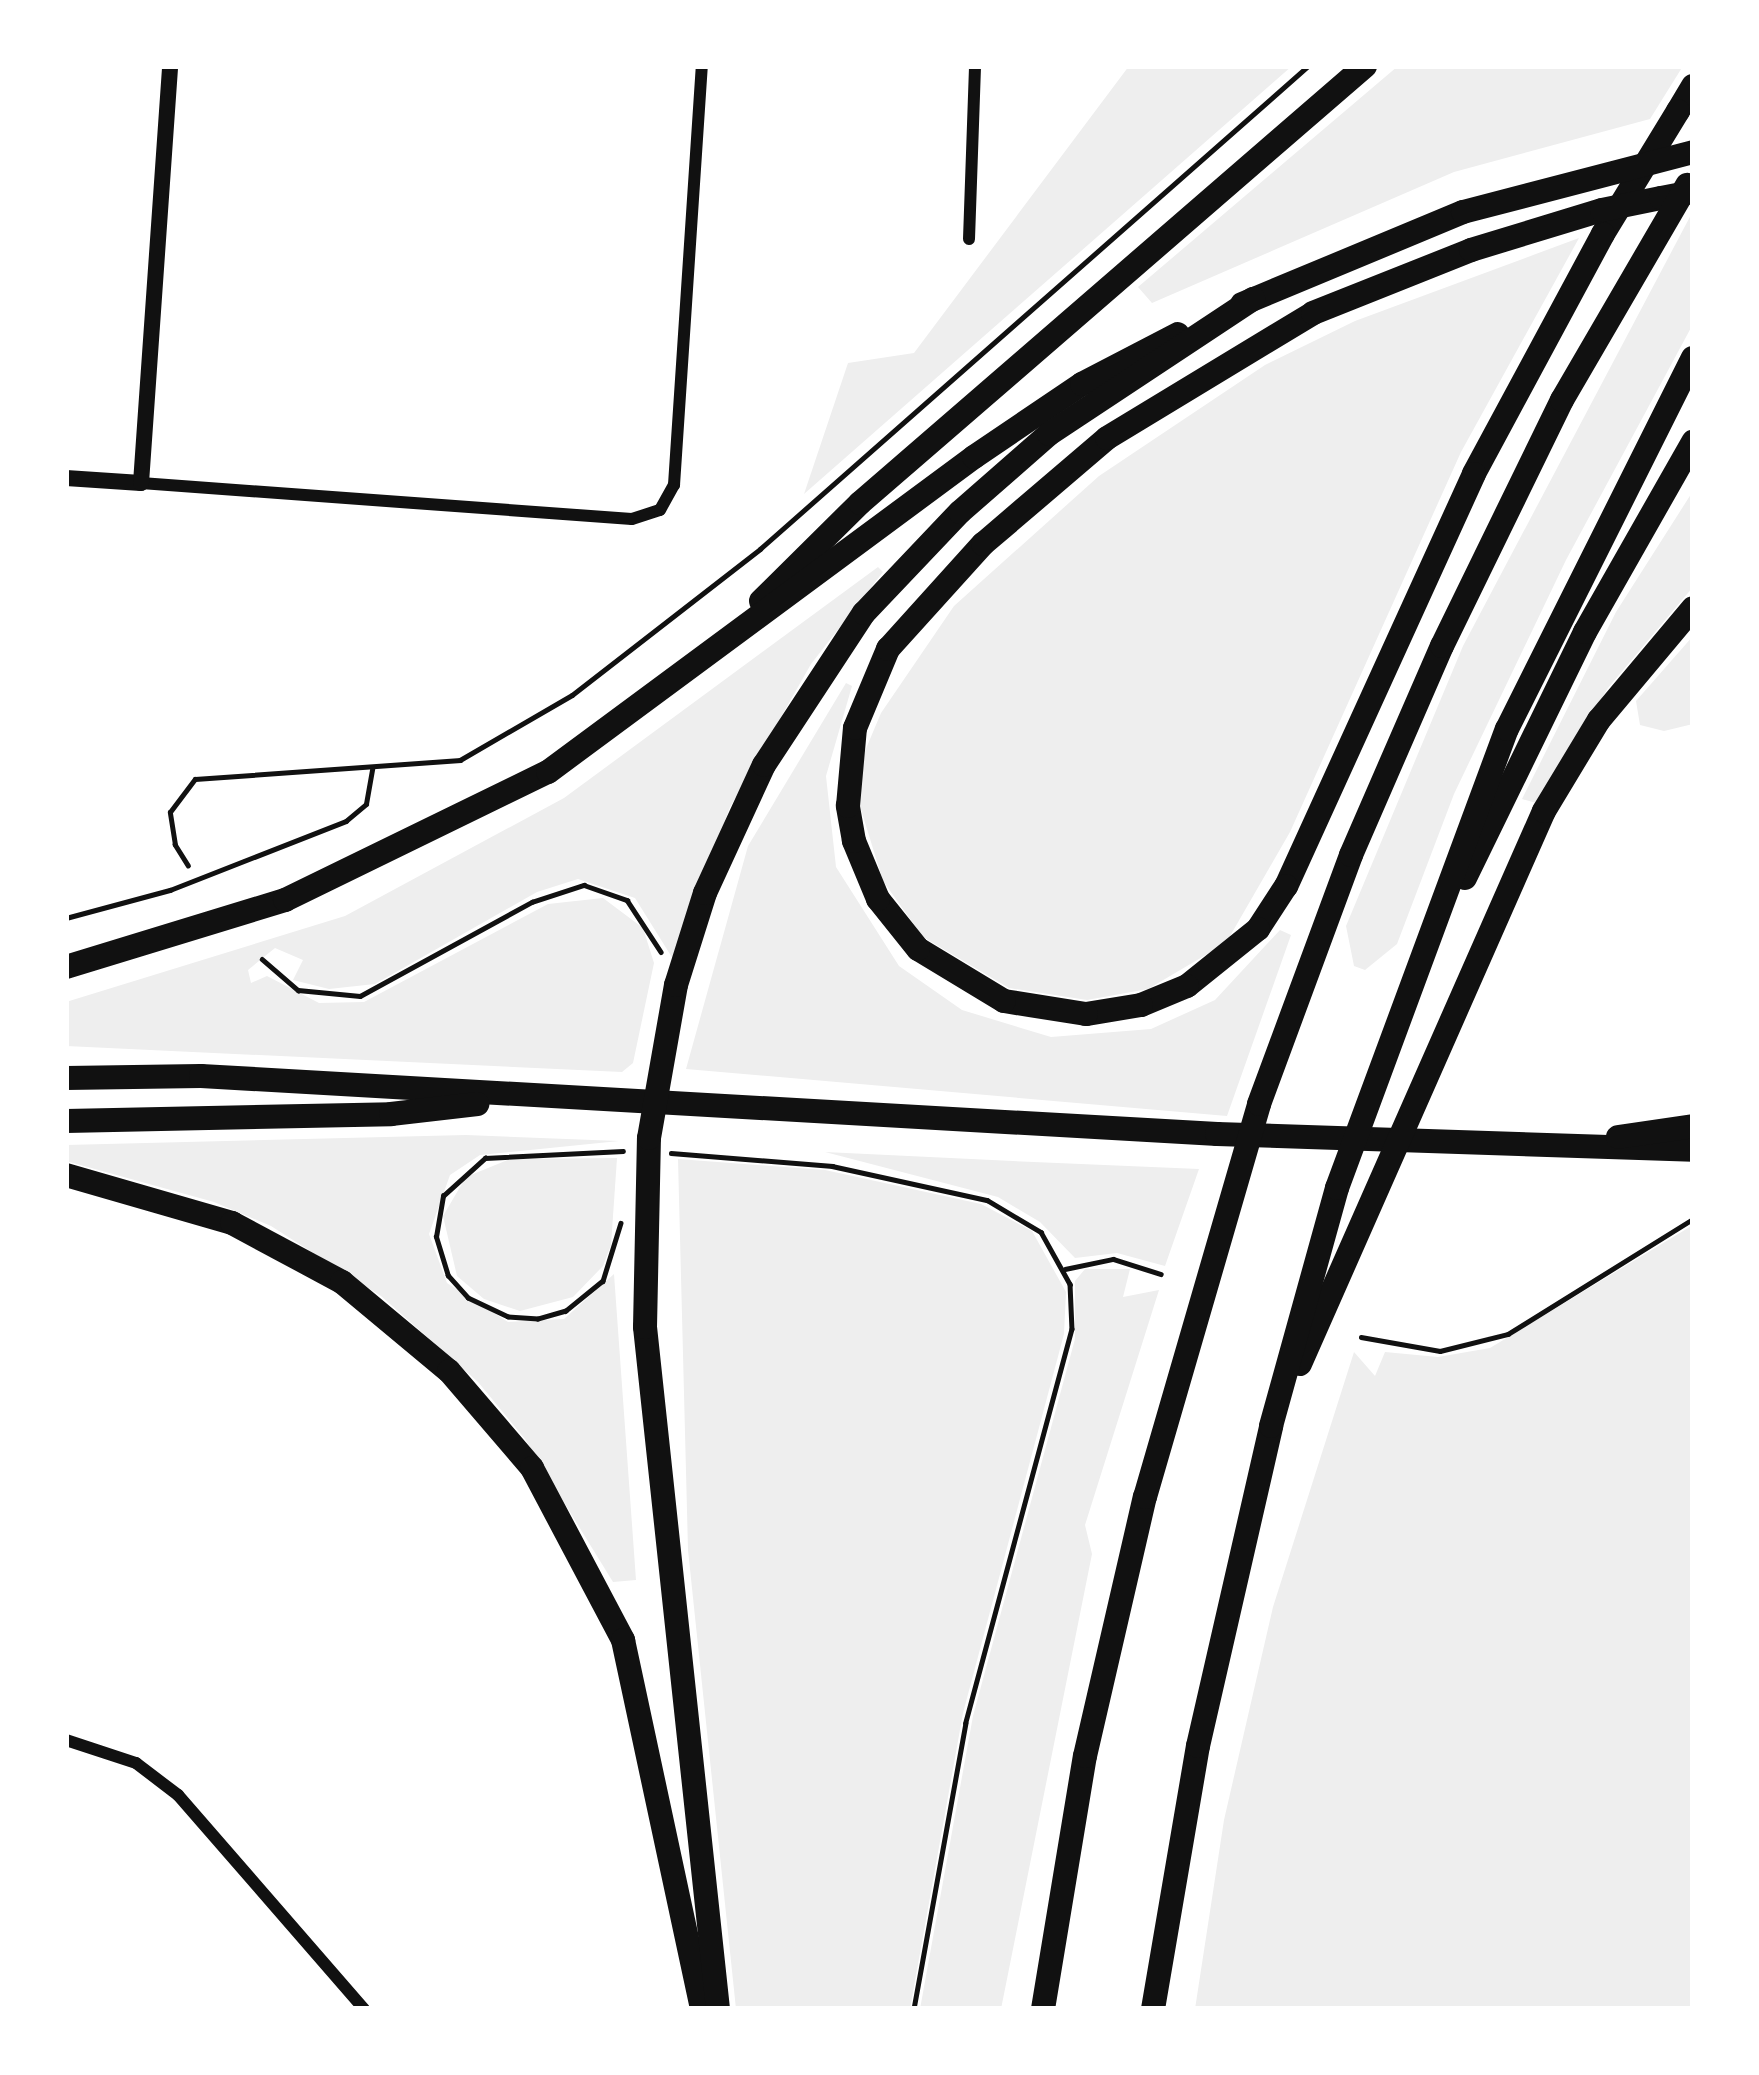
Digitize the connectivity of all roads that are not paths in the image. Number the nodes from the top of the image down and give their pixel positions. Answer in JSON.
{"nodes":[{"id":1,"x":170,"y":66,"type":"edge"},
{"id":2,"x":702,"y":66,"type":"edge"},
{"id":3,"x":975,"y":66,"type":"edge"},
{"id":4,"x":1365,"y":66,"type":"edge"},
{"id":5,"x":1693,"y":86,"type":"edge"},
{"id":6,"x":1693,"y":152,"type":"edge"},
{"id":7,"x":1693,"y":176,"type":"edge"},
{"id":8,"x":1693,"y":192,"type":"edge"},
{"id":9,"x":969,"y":239,"type":"dead end"},
{"id":10,"x":1252,"y":299,"type":"junction"},
{"id":11,"x":1693,"y":358,"type":"edge"},
{"id":12,"x":1693,"y":442,"type":"edge"},
{"id":13,"x":66,"y":478,"type":"edge"},
{"id":14,"x":141,"y":483,"type":"junction"},
{"id":15,"x":1693,"y":608,"type":"edge"},
{"id":16,"x":696,"y":667,"type":"junction"},
{"id":17,"x":66,"y":967,"type":"edge"},
{"id":18,"x":1393,"y":1026,"type":"junction"},
{"id":19,"x":66,"y":1078,"type":"edge"},
{"id":20,"x":545,"y":1096,"type":"junction"},
{"id":21,"x":66,"y":1120,"type":"edge"},
{"id":22,"x":1693,"y":1126,"type":"edge"},
{"id":23,"x":1521,"y":1146,"type":"junction"},
{"id":24,"x":1693,"y":1150,"type":"edge"},
{"id":25,"x":66,"y":1175,"type":"edge"},
{"id":26,"x":1271,"y":1426,"type":"junction"},
{"id":27,"x":66,"y":1740,"type":"edge"},
{"id":28,"x":364,"y":2009,"type":"edge"},
{"id":29,"x":702,"y":2009,"type":"edge"},
{"id":30,"x":718,"y":2009,"type":"edge"},
{"id":31,"x":1043,"y":2009,"type":"edge"},
{"id":32,"x":1154,"y":2009,"type":"edge"}],
"edges":[{"from":1,"to":14,"type":"street"},
{"from":2,"to":14,"type":"street"},
{"from":3,"to":9,"type":"street"},
{"from":4,"to":16,"type":"highway"},
{"from":5,"to":8,"type":"highway"},
{"from":6,"to":10,"type":"highway"},
{"from":7,"to":31,"type":"highway"},
{"from":10,"to":16,"type":"highway"},
{"from":10,"to":30,"type":"highway"},
{"from":11,"to":18,"type":"highway"},
{"from":12,"to":18,"type":"highway"},
{"from":13,"to":14,"type":"street"},
{"from":15,"to":26,"type":"highway"},
{"from":16,"to":17,"type":"highway"},
{"from":18,"to":26,"type":"highway"},
{"from":19,"to":20,"type":"highway"},
{"from":20,"to":21,"type":"highway"},
{"from":20,"to":23,"type":"highway"},
{"from":22,"to":23,"type":"highway"},
{"from":23,"to":24,"type":"highway"},
{"from":25,"to":29,"type":"highway"},
{"from":26,"to":32,"type":"highway"},
{"from":27,"to":28,"type":"street"}]}
